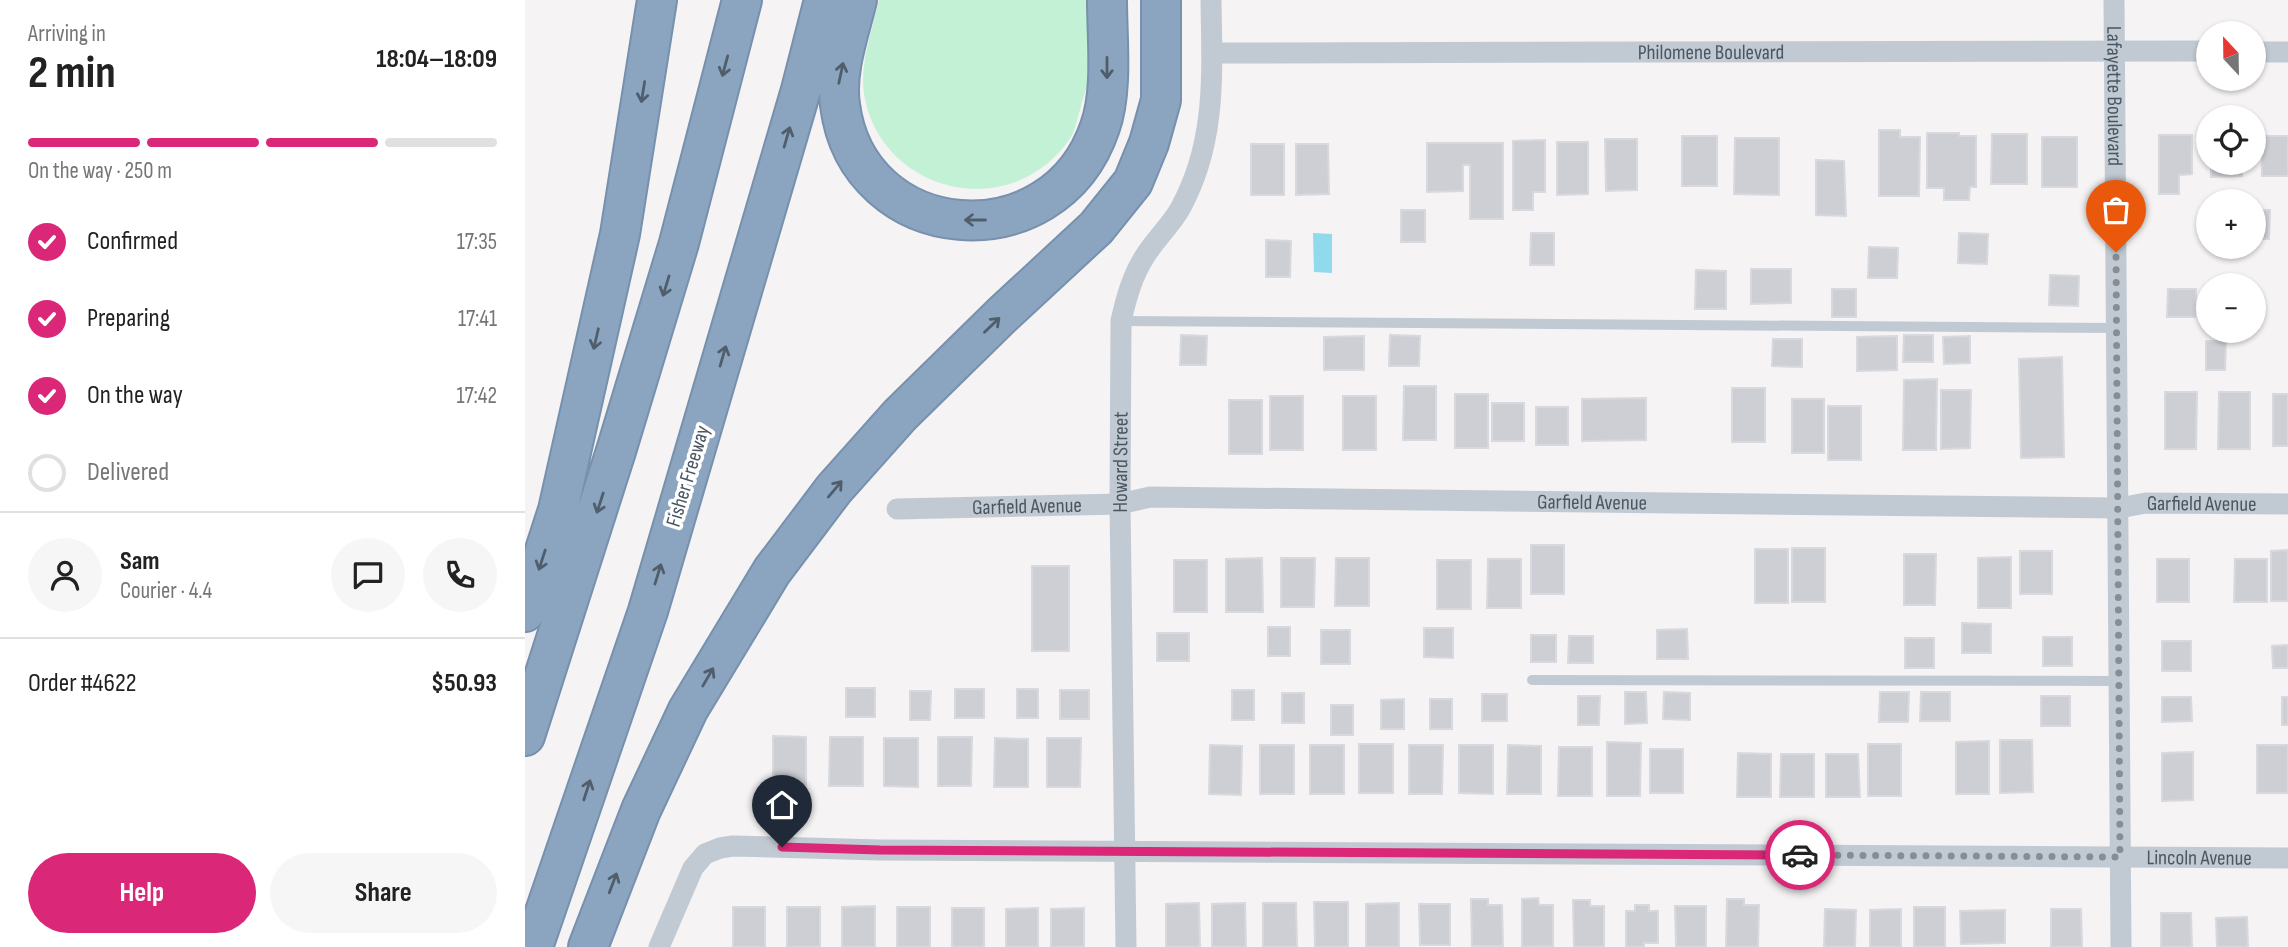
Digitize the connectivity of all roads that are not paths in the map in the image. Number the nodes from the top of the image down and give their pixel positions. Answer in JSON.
{"nodes":[{"id":1,"x":657,"y":0,"type":"edge"},
{"id":2,"x":742,"y":0,"type":"edge"},
{"id":3,"x":824,"y":0,"type":"edge"},
{"id":4,"x":857,"y":0,"type":"edge"},
{"id":5,"x":1107,"y":0,"type":"edge"},
{"id":6,"x":1161,"y":0,"type":"edge"},
{"id":7,"x":1211,"y":0,"type":"edge"},
{"id":8,"x":2114,"y":0,"type":"edge"},
{"id":9,"x":2114,"y":51,"type":"junction"},
{"id":10,"x":2196,"y":51,"type":"edge"},
{"id":11,"x":2266,"y":52,"type":"edge"},
{"id":12,"x":2288,"y":52,"type":"edge"},
{"id":13,"x":1212,"y":53,"type":"junction"},
{"id":14,"x":1121,"y":321,"type":"junction"},
{"id":15,"x":2117,"y":327,"type":"junction"},
{"id":16,"x":1120,"y":504,"type":"junction"},
{"id":17,"x":2288,"y":504,"type":"edge"},
{"id":18,"x":2119,"y":508,"type":"junction"},
{"id":19,"x":897,"y":509,"type":"dead end"},
{"id":20,"x":525,"y":612,"type":"edge"},
{"id":21,"x":1532,"y":680,"type":"dead end"},
{"id":22,"x":2120,"y":681,"type":"junction"},
{"id":23,"x":525,"y":736,"type":"edge"},
{"id":24,"x":1125,"y":852,"type":"junction"},
{"id":25,"x":2120,"y":857,"type":"junction"},
{"id":26,"x":2288,"y":858,"type":"edge"},
{"id":27,"x":533,"y":947,"type":"edge"},
{"id":28,"x":588,"y":947,"type":"edge"},
{"id":29,"x":659,"y":947,"type":"edge"},
{"id":30,"x":1126,"y":947,"type":"edge"},
{"id":31,"x":2121,"y":947,"type":"edge"}],
"edges":[{"from":1,"to":20,"type":"highway","one_way":true},
{"from":2,"to":23,"type":"highway","one_way":true},
{"from":27,"to":3,"type":"highway","name":"Fisher Freeway","one_way":true},
{"from":5,"to":4,"type":"highway","one_way":true},
{"from":28,"to":6,"type":"highway","one_way":true},
{"from":7,"to":13,"type":"street","name":"Howard Street"},
{"from":8,"to":9,"type":"street","name":"Lafayette Boulevard"},
{"from":9,"to":10,"type":"street","name":"Philomene Boulevard"},
{"from":9,"to":13,"type":"street","name":"Philomene Boulevard"},
{"from":9,"to":15,"type":"street","name":"Lafayette Boulevard"},
{"from":11,"to":12,"type":"street"},
{"from":13,"to":14,"type":"street","name":"Howard Street"},
{"from":14,"to":15,"type":"lane"},
{"from":14,"to":16,"type":"street","name":"Howard Street"},
{"from":15,"to":18,"type":"street","name":"Lafayette Boulevard"},
{"from":16,"to":18,"type":"street","name":"Garfield Avenue"},
{"from":16,"to":19,"type":"street","name":"Garfield Avenue"},
{"from":16,"to":24,"type":"street","name":"Howard Street"},
{"from":17,"to":18,"type":"street","name":"Garfield Avenue"},
{"from":18,"to":22,"type":"street","name":"Lafayette Boulevard"},
{"from":21,"to":22,"type":"lane"},
{"from":22,"to":25,"type":"street","name":"Lafayette Boulevard"},
{"from":24,"to":25,"type":"street","name":"Lincoln Avenue"},
{"from":24,"to":29,"type":"street","name":"Lincoln Avenue"},
{"from":24,"to":30,"type":"street","name":"Howard Street"},
{"from":25,"to":26,"type":"street","name":"Lincoln Avenue"},
{"from":25,"to":31,"type":"street","name":"Lafayette Boulevard"}]}
